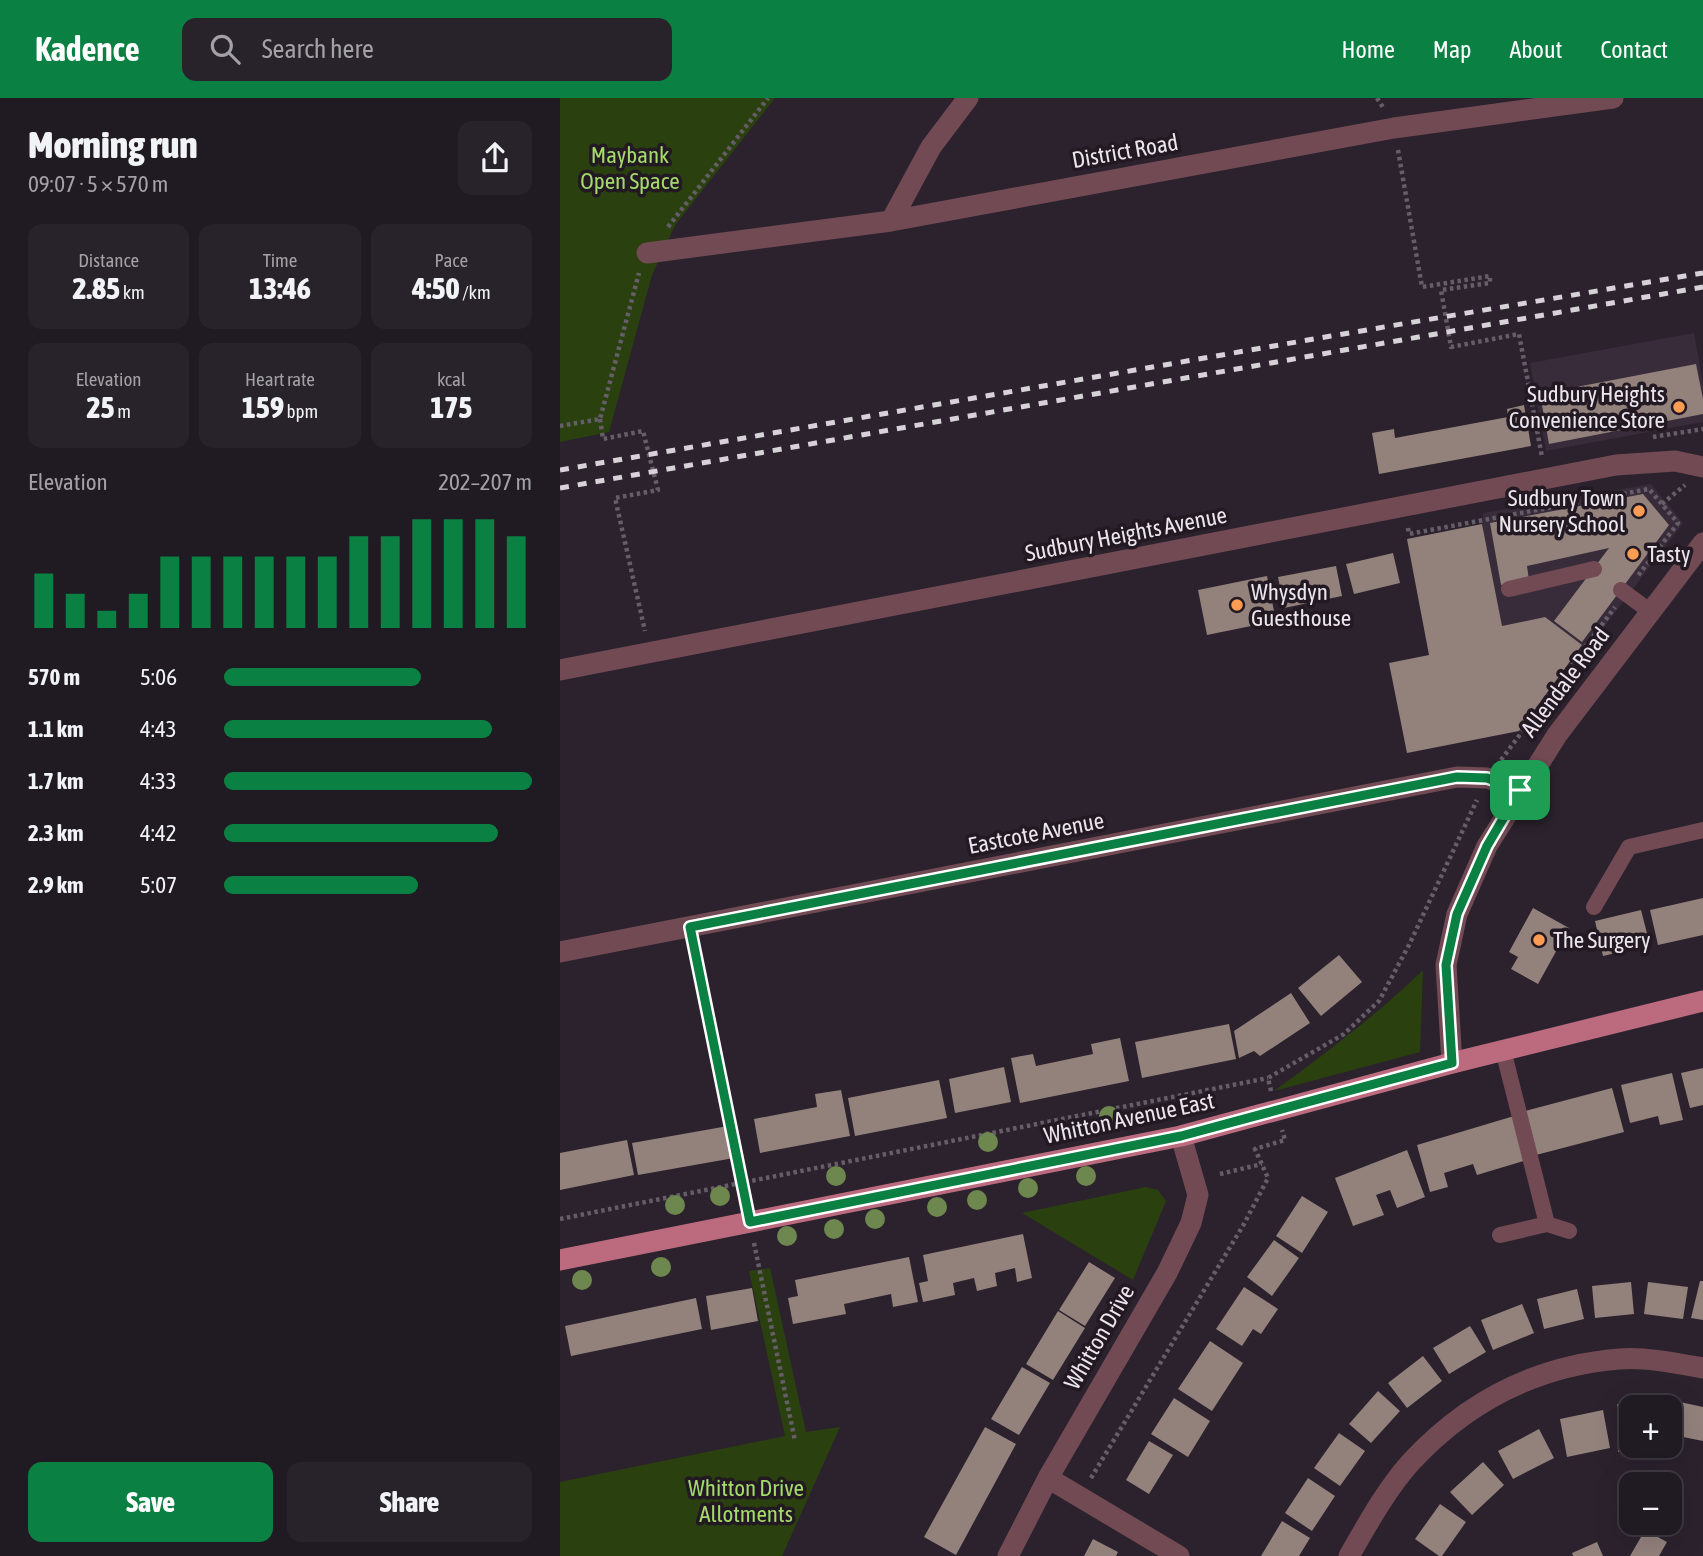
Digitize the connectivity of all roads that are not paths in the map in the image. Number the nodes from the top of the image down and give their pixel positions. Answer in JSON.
{"nodes":[{"id":1,"x":968,"y":98,"type":"edge"},
{"id":2,"x":1613,"y":98,"type":"edge"},
{"id":3,"x":891,"y":221,"type":"junction"},
{"id":4,"x":647,"y":254,"type":"dead end"},
{"id":5,"x":1703,"y":467,"type":"edge"},
{"id":6,"x":1703,"y":543,"type":"edge"},
{"id":7,"x":1594,"y":569,"type":"dead end"},
{"id":8,"x":1509,"y":589,"type":"dead end"},
{"id":9,"x":1623,"y":591,"type":"road end"},
{"id":10,"x":1651,"y":612,"type":"junction"},
{"id":11,"x":560,"y":670,"type":"edge"},
{"id":12,"x":1520,"y":790,"type":"junction"},
{"id":13,"x":1703,"y":830,"type":"edge"},
{"id":14,"x":1594,"y":907,"type":"dead end"},
{"id":15,"x":560,"y":952,"type":"edge"},
{"id":16,"x":1703,"y":1001,"type":"edge"},
{"id":17,"x":1503,"y":1051,"type":"junction"},
{"id":18,"x":1452,"y":1063,"type":"junction"},
{"id":19,"x":1181,"y":1136,"type":"junction"},
{"id":20,"x":1547,"y":1224,"type":"junction"},
{"id":21,"x":1569,"y":1231,"type":"dead end"},
{"id":22,"x":1500,"y":1235,"type":"dead end"},
{"id":23,"x":560,"y":1260,"type":"edge"},
{"id":24,"x":1703,"y":1368,"type":"edge"},
{"id":25,"x":1048,"y":1478,"type":"junction"},
{"id":26,"x":1008,"y":1556,"type":"edge"},
{"id":27,"x":1179,"y":1556,"type":"edge"},
{"id":28,"x":1349,"y":1556,"type":"edge"}],
"edges":[{"from":1,"to":3,"type":"street"},
{"from":2,"to":3,"type":"street","name":"District Road"},
{"from":3,"to":4,"type":"street","name":"District Road"},
{"from":5,"to":11,"type":"street","name":"Sudbury Heights Avenue"},
{"from":6,"to":10,"type":"street","name":"Allendale Road"},
{"from":7,"to":8,"type":"lane"},
{"from":9,"to":10,"type":"lane"},
{"from":10,"to":12,"type":"street","name":"Allendale Road"},
{"from":12,"to":15,"type":"street","name":"Eastcote Avenue"},
{"from":12,"to":18,"type":"street","name":"Allendale Road"},
{"from":13,"to":14,"type":"lane"},
{"from":16,"to":17,"type":"main road","name":"Whitton Avenue East"},
{"from":17,"to":18,"type":"main road","name":"Whitton Avenue East"},
{"from":17,"to":20,"type":"lane"},
{"from":18,"to":19,"type":"main road","name":"Whitton Avenue East"},
{"from":19,"to":23,"type":"main road","name":"Whitton Avenue East"},
{"from":19,"to":25,"type":"street","name":"Whitton Drive"},
{"from":20,"to":21,"type":"lane"},
{"from":20,"to":22,"type":"lane"},
{"from":24,"to":28,"type":"street"},
{"from":25,"to":26,"type":"street","name":"Whitton Drive"},
{"from":25,"to":27,"type":"street"}]}
